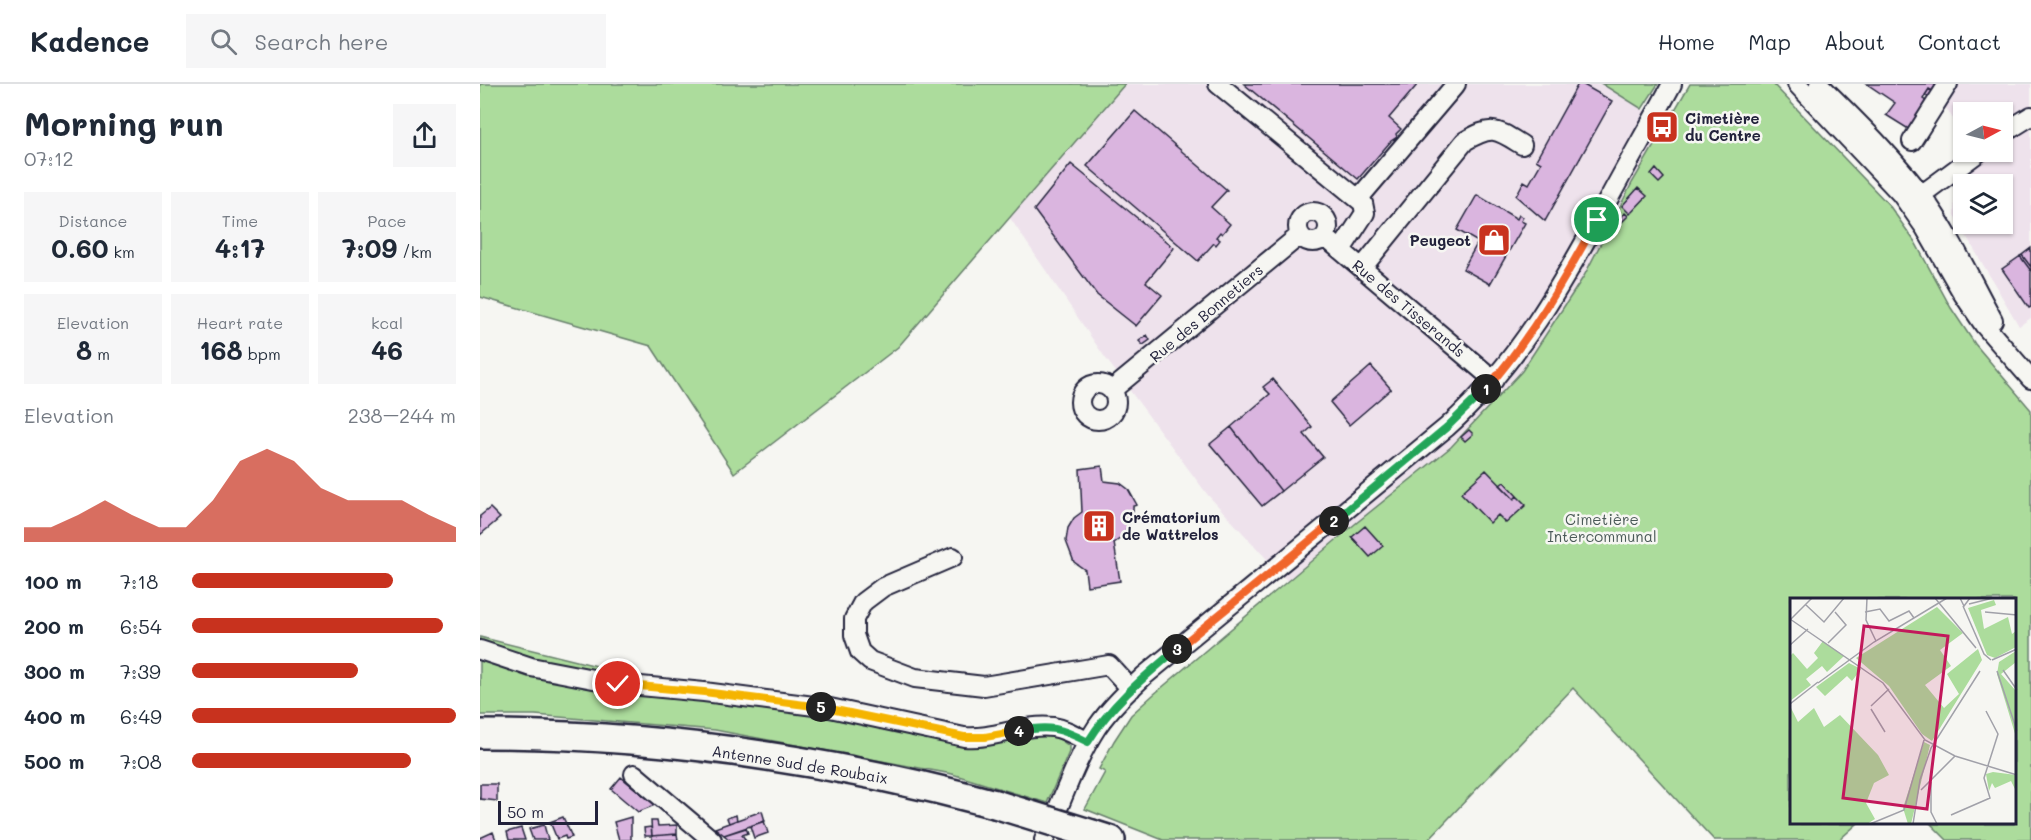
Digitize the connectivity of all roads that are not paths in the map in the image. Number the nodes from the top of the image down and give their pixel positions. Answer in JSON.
{"nodes":[{"id":1,"x":1218,"y":84,"type":"edge"},
{"id":2,"x":1456,"y":84,"type":"edge"},
{"id":3,"x":1672,"y":84,"type":"edge"},
{"id":4,"x":1797,"y":84,"type":"edge"},
{"id":5,"x":1819,"y":84,"type":"edge"},
{"id":6,"x":1948,"y":84,"type":"edge"},
{"id":7,"x":2031,"y":116,"type":"edge"},
{"id":8,"x":2013,"y":127,"type":"edge"},
{"id":9,"x":1912,"y":141,"type":"dead end"},
{"id":10,"x":1522,"y":145,"type":"dead end"},
{"id":11,"x":1966,"y":162,"type":"edge"},
{"id":12,"x":1359,"y":198,"type":"junction"},
{"id":13,"x":1915,"y":200,"type":"junction"},
{"id":14,"x":1300,"y":235,"type":"junction"},
{"id":15,"x":1325,"y":237,"type":"junction"},
{"id":16,"x":1341,"y":250,"type":"junction"},
{"id":17,"x":1362,"y":268,"type":"junction"},
{"id":18,"x":2031,"y":378,"type":"edge"},
{"id":19,"x":1494,"y":380,"type":"junction"},
{"id":20,"x":1112,"y":390,"type":"dead end"},
{"id":21,"x":953,"y":557,"type":"dead end"},
{"id":22,"x":480,"y":650,"type":"edge"},
{"id":23,"x":1131,"y":688,"type":"junction"},
{"id":24,"x":480,"y":734,"type":"edge"},
{"id":25,"x":1088,"y":742,"type":"junction"},
{"id":26,"x":634,"y":774,"type":"dead end"},
{"id":27,"x":1102,"y":837,"type":"edge"},
{"id":28,"x":712,"y":840,"type":"edge"},
{"id":29,"x":1044,"y":840,"type":"edge"}],
"edges":[{"from":1,"to":12,"type":"street"},
{"from":2,"to":12,"type":"street"},
{"from":3,"to":19,"type":"street"},
{"from":4,"to":13,"type":"street"},
{"from":5,"to":13,"type":"street"},
{"from":6,"to":9,"type":"street"},
{"from":7,"to":8,"type":"street"},
{"from":10,"to":17,"type":"street"},
{"from":11,"to":13,"type":"street"},
{"from":12,"to":16,"type":"street"},
{"from":13,"to":18,"type":"street"},
{"from":14,"to":15,"type":"street"},
{"from":14,"to":15,"type":"street"},
{"from":14,"to":20,"type":"street","name":"Rue des Bonnetiers"},
{"from":15,"to":16,"type":"street","name":"Rue des Tisserands"},
{"from":16,"to":17,"type":"street","name":"Rue des Tisserands"},
{"from":17,"to":19,"type":"street","name":"Rue des Tisserands"},
{"from":19,"to":23,"type":"street"},
{"from":21,"to":23,"type":"street"},
{"from":22,"to":25,"type":"street"},
{"from":23,"to":25,"type":"street"},
{"from":24,"to":27,"type":"highway","name":"Antenne Sud de Roubaix","bridge":true},
{"from":25,"to":29,"type":"street"},
{"from":26,"to":28,"type":"street"}]}
